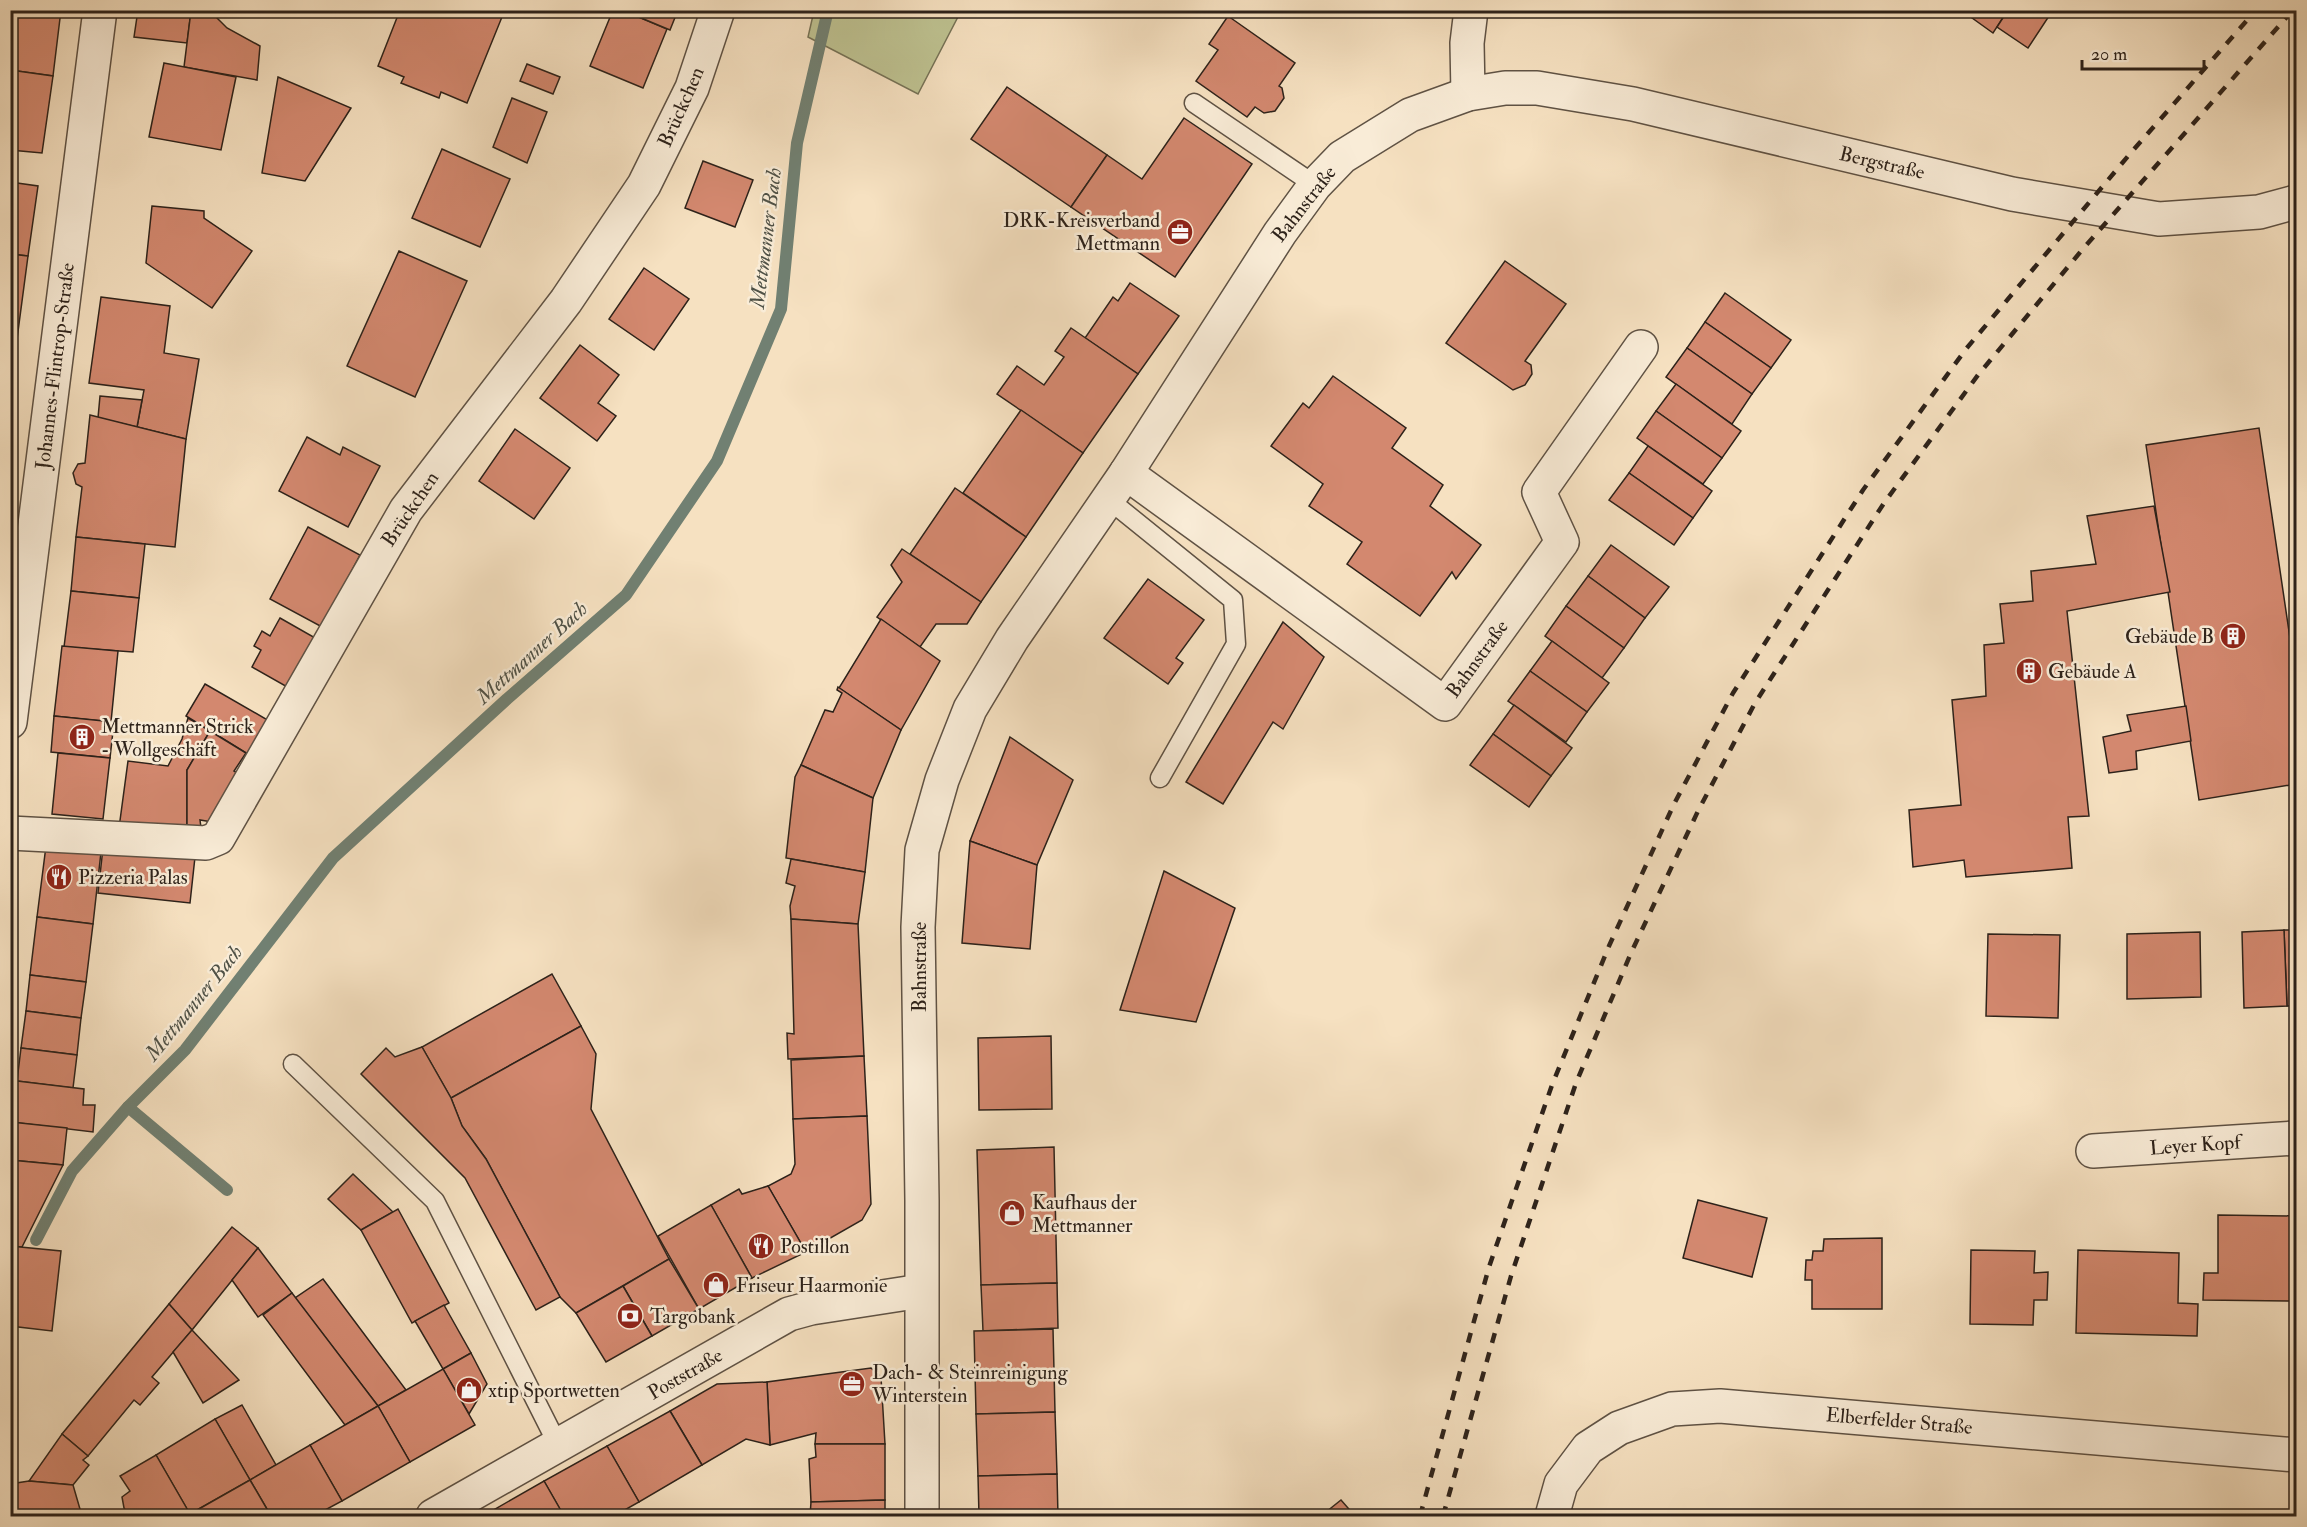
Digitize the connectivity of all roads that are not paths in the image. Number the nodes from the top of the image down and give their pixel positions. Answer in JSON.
{"nodes":[{"id":1,"x":99,"y":10,"type":"edge"},
{"id":2,"x":718,"y":10,"type":"edge"},
{"id":3,"x":1472,"y":10,"type":"edge"},
{"id":4,"x":1468,"y":94,"type":"junction"},
{"id":5,"x":1194,"y":103,"type":"dead end"},
{"id":6,"x":1315,"y":185,"type":"junction"},
{"id":7,"x":2296,"y":202,"type":"edge"},
{"id":8,"x":1641,"y":346,"type":"dead end"},
{"id":9,"x":1126,"y":473,"type":"junction"},
{"id":10,"x":1108,"y":500,"type":"junction"},
{"id":11,"x":10,"y":722,"type":"edge"},
{"id":12,"x":1160,"y":778,"type":"dead end"},
{"id":13,"x":10,"y":833,"type":"edge"},
{"id":14,"x":293,"y":1064,"type":"dead end"},
{"id":15,"x":2296,"y":1138,"type":"edge"},
{"id":16,"x":2093,"y":1151,"type":"dead end"},
{"id":17,"x":921,"y":1291,"type":"junction"},
{"id":18,"x":560,"y":1447,"type":"junction"},
{"id":19,"x":2296,"y":1455,"type":"edge"},
{"id":20,"x":433,"y":1516,"type":"edge"},
{"id":21,"x":922,"y":1516,"type":"edge"},
{"id":22,"x":1552,"y":1516,"type":"edge"}],
"edges":[{"from":1,"to":11,"type":"street","name":"Johannes-Flintrop-Straße"},
{"from":2,"to":13,"type":"street","name":"Brückchen"},
{"from":3,"to":4,"type":"street"},
{"from":4,"to":6,"type":"street","name":"Bahnstraße"},
{"from":4,"to":7,"type":"street","name":"Bergstraße"},
{"from":5,"to":6,"type":"lane"},
{"from":6,"to":9,"type":"street","name":"Bahnstraße"},
{"from":8,"to":9,"type":"street","name":"Bahnstraße"},
{"from":9,"to":10,"type":"street","name":"Bahnstraße"},
{"from":10,"to":12,"type":"lane"},
{"from":10,"to":17,"type":"street","name":"Bahnstraße"},
{"from":14,"to":18,"type":"lane"},
{"from":15,"to":16,"type":"street","name":"Leyer Kopf"},
{"from":17,"to":18,"type":"street","name":"Poststraße"},
{"from":17,"to":21,"type":"street","name":"Bahnstraße"},
{"from":18,"to":20,"type":"street","name":"Poststraße"},
{"from":19,"to":22,"type":"street","name":"Elberfelder Straße"}]}
